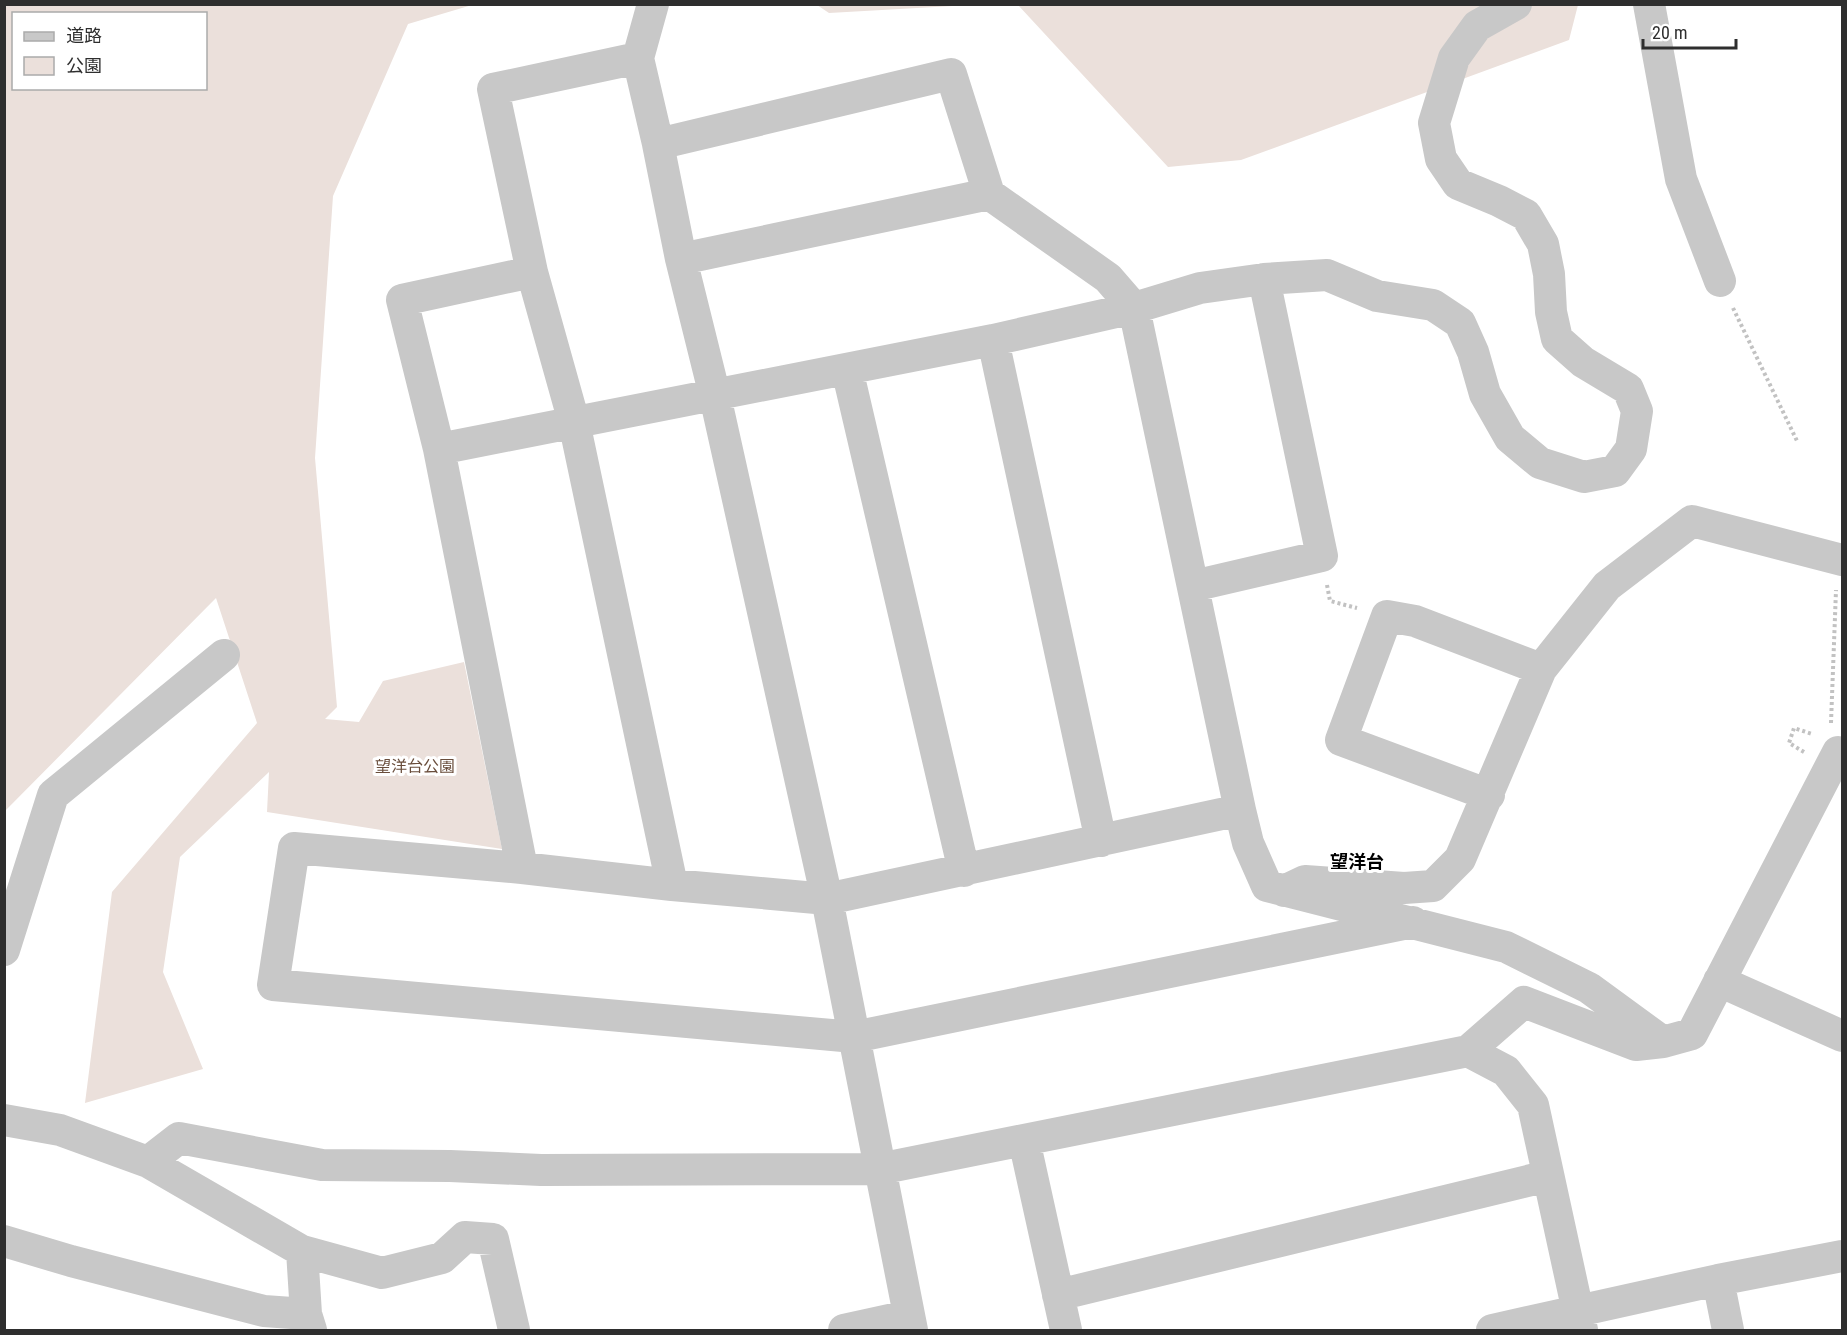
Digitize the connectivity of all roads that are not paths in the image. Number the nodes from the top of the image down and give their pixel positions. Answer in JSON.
{"nodes":[{"id":1,"x":653,"y":4,"type":"edge"},
{"id":2,"x":1516,"y":4,"type":"edge"},
{"id":3,"x":1649,"y":4,"type":"edge"},
{"id":4,"x":638,"y":58,"type":"junction"},
{"id":5,"x":658,"y":144,"type":"junction"},
{"id":6,"x":989,"y":194,"type":"junction"},
{"id":7,"x":681,"y":259,"type":"junction"},
{"id":8,"x":532,"y":272,"type":"junction"},
{"id":9,"x":1264,"y":279,"type":"junction"},
{"id":10,"x":1720,"y":281,"type":"road end"},
{"id":11,"x":1134,"y":308,"type":"junction"},
{"id":12,"x":993,"y":340,"type":"junction"},
{"id":13,"x":847,"y":369,"type":"junction"},
{"id":14,"x":715,"y":396,"type":"junction"},
{"id":15,"x":573,"y":422,"type":"junction"},
{"id":16,"x":439,"y":449,"type":"junction"},
{"id":17,"x":1842,"y":560,"type":"edge"},
{"id":18,"x":1193,"y":586,"type":"junction"},
{"id":19,"x":224,"y":654,"type":"dead end"},
{"id":20,"x":1541,"y":669,"type":"junction"},
{"id":21,"x":1834,"y":740,"type":"road end"},
{"id":22,"x":1488,"y":795,"type":"junction"},
{"id":23,"x":1240,"y":810,"type":"junction"},
{"id":24,"x":1101,"y":841,"type":"junction"},
{"id":25,"x":522,"y":868,"type":"junction"},
{"id":26,"x":964,"y":871,"type":"junction"},
{"id":27,"x":672,"y":885,"type":"junction"},
{"id":28,"x":1284,"y":891,"type":"junction"},
{"id":29,"x":827,"y":899,"type":"junction"},
{"id":30,"x":1413,"y":922,"type":"junction"},
{"id":31,"x":4,"y":950,"type":"edge"},
{"id":32,"x":1719,"y":981,"type":"junction"},
{"id":33,"x":1842,"y":1036,"type":"edge"},
{"id":34,"x":854,"y":1037,"type":"junction"},
{"id":35,"x":1663,"y":1042,"type":"junction"},
{"id":36,"x":1468,"y":1051,"type":"junction"},
{"id":37,"x":4,"y":1120,"type":"edge"},
{"id":38,"x":1024,"y":1140,"type":"junction"},
{"id":39,"x":148,"y":1162,"type":"junction"},
{"id":40,"x":879,"y":1169,"type":"junction"},
{"id":41,"x":1548,"y":1176,"type":"junction"},
{"id":42,"x":4,"y":1241,"type":"edge"},
{"id":43,"x":302,"y":1251,"type":"junction"},
{"id":44,"x":1842,"y":1256,"type":"edge"},
{"id":45,"x":1718,"y":1280,"type":"junction"},
{"id":46,"x":1058,"y":1295,"type":"junction"},
{"id":47,"x":1580,"y":1321,"type":"edge"},
{"id":48,"x":309,"y":1322,"type":"edge"},
{"id":49,"x":910,"y":1323,"type":"edge"},
{"id":50,"x":514,"y":1330,"type":"edge"},
{"id":51,"x":844,"y":1330,"type":"edge"},
{"id":52,"x":1066,"y":1330,"type":"edge"},
{"id":53,"x":1492,"y":1330,"type":"edge"},
{"id":54,"x":1728,"y":1330,"type":"edge"}],
"edges":[{"from":1,"to":4,"type":"street"},
{"from":2,"to":9,"type":"street"},
{"from":3,"to":10,"type":"street"},
{"from":4,"to":5,"type":"street"},
{"from":4,"to":8,"type":"street"},
{"from":5,"to":6,"type":"street"},
{"from":5,"to":7,"type":"street"},
{"from":6,"to":7,"type":"street"},
{"from":6,"to":11,"type":"street"},
{"from":7,"to":14,"type":"street"},
{"from":8,"to":15,"type":"street"},
{"from":8,"to":16,"type":"street"},
{"from":9,"to":11,"type":"street"},
{"from":9,"to":18,"type":"street"},
{"from":11,"to":12,"type":"street"},
{"from":11,"to":18,"type":"street"},
{"from":12,"to":13,"type":"street"},
{"from":12,"to":24,"type":"street"},
{"from":13,"to":14,"type":"street"},
{"from":13,"to":26,"type":"street"},
{"from":14,"to":15,"type":"street"},
{"from":14,"to":29,"type":"street"},
{"from":15,"to":16,"type":"street"},
{"from":15,"to":27,"type":"street"},
{"from":16,"to":25,"type":"street"},
{"from":17,"to":20,"type":"street"},
{"from":18,"to":23,"type":"street"},
{"from":19,"to":31,"type":"street"},
{"from":20,"to":22,"type":"street"},
{"from":20,"to":22,"type":"street"},
{"from":21,"to":32,"type":"street"},
{"from":22,"to":28,"type":"street"},
{"from":23,"to":24,"type":"street"},
{"from":23,"to":28,"type":"street"},
{"from":24,"to":26,"type":"street"},
{"from":25,"to":27,"type":"street"},
{"from":25,"to":34,"type":"street"},
{"from":26,"to":29,"type":"street"},
{"from":27,"to":29,"type":"street"},
{"from":28,"to":30,"type":"street"},
{"from":29,"to":34,"type":"street"},
{"from":30,"to":34,"type":"street"},
{"from":30,"to":35,"type":"street"},
{"from":32,"to":33,"type":"street"},
{"from":32,"to":35,"type":"street"},
{"from":34,"to":40,"type":"street"},
{"from":35,"to":36,"type":"street"},
{"from":36,"to":38,"type":"street"},
{"from":36,"to":41,"type":"street"},
{"from":37,"to":39,"type":"street"},
{"from":38,"to":40,"type":"street"},
{"from":38,"to":46,"type":"street"},
{"from":39,"to":40,"type":"street"},
{"from":39,"to":43,"type":"street"},
{"from":40,"to":49,"type":"street"},
{"from":41,"to":46,"type":"street"},
{"from":41,"to":47,"type":"street"},
{"from":42,"to":48,"type":"street"},
{"from":43,"to":48,"type":"street"},
{"from":43,"to":50,"type":"street"},
{"from":44,"to":45,"type":"street"},
{"from":45,"to":47,"type":"street"},
{"from":45,"to":54,"type":"street"},
{"from":46,"to":52,"type":"street"},
{"from":47,"to":53,"type":"street"},
{"from":49,"to":51,"type":"street"}]}
